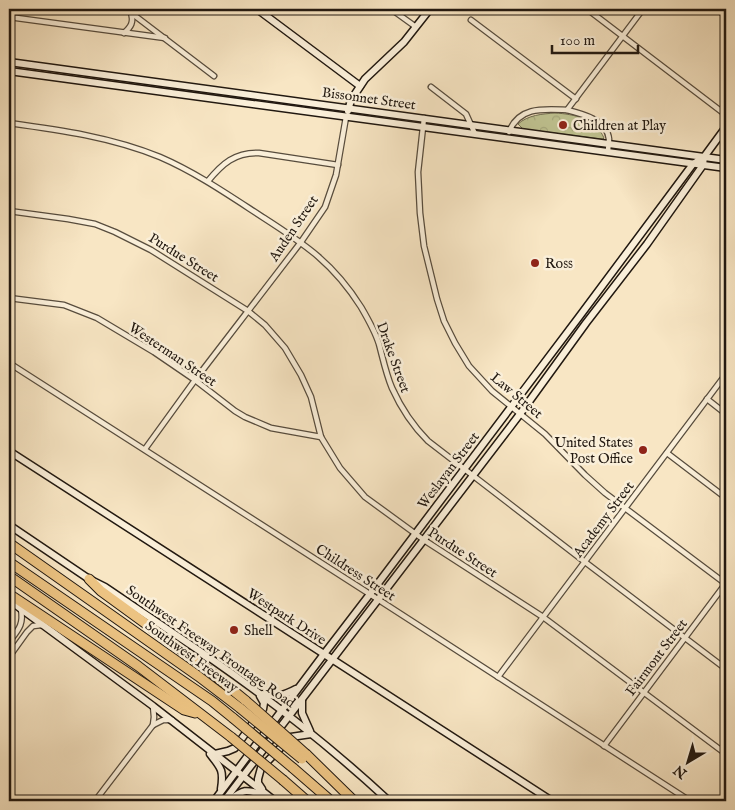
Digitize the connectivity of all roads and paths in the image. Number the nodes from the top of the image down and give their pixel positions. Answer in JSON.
{"nodes":[{"id":1,"x":126,"y":9,"type":"edge"},
{"id":2,"x":257,"y":9,"type":"edge"},
{"id":3,"x":391,"y":9,"type":"edge"},
{"id":4,"x":430,"y":9,"type":"edge"},
{"id":5,"x":586,"y":9,"type":"edge"},
{"id":6,"x":643,"y":9,"type":"edge"},
{"id":7,"x":717,"y":9,"type":"edge"},
{"id":8,"x":131,"y":13,"type":"junction"},
{"id":9,"x":726,"y":16,"type":"edge"},
{"id":10,"x":9,"y":17,"type":"edge"},
{"id":11,"x":472,"y":20,"type":"dead end"},
{"id":12,"x":416,"y":27,"type":"junction"},
{"id":13,"x":124,"y":33,"type":"junction"},
{"id":14,"x":622,"y":36,"type":"junction"},
{"id":15,"x":165,"y":38,"type":"junction"},
{"id":16,"x":9,"y":62,"type":"edge"},
{"id":17,"x":9,"y":71,"type":"edge"},
{"id":18,"x":74,"y":71,"type":"junction"},
{"id":19,"x":214,"y":76,"type":"dead end"},
{"id":20,"x":73,"y":80,"type":"junction"},
{"id":21,"x":360,"y":86,"type":"junction"},
{"id":22,"x":430,"y":87,"type":"dead end"},
{"id":23,"x":218,"y":90,"type":"junction"},
{"id":24,"x":216,"y":99,"type":"junction"},
{"id":25,"x":576,"y":99,"type":"junction"},
{"id":26,"x":349,"y":108,"type":"junction"},
{"id":27,"x":567,"y":110,"type":"junction"},
{"id":28,"x":726,"y":115,"type":"edge"},
{"id":29,"x":346,"y":117,"type":"junction"},
{"id":30,"x":424,"y":118,"type":"junction"},
{"id":31,"x":9,"y":123,"type":"edge"},
{"id":32,"x":471,"y":124,"type":"junction"},
{"id":33,"x":423,"y":127,"type":"junction"},
{"id":34,"x":726,"y":128,"type":"edge"},
{"id":35,"x":510,"y":130,"type":"junction"},
{"id":36,"x":475,"y":134,"type":"junction"},
{"id":37,"x":507,"y":138,"type":"junction"},
{"id":38,"x":609,"y":143,"type":"junction"},
{"id":39,"x":608,"y":152,"type":"junction"},
{"id":40,"x":704,"y":157,"type":"junction"},
{"id":41,"x":726,"y":160,"type":"edge"},
{"id":42,"x":693,"y":164,"type":"junction"},
{"id":43,"x":338,"y":165,"type":"junction"},
{"id":44,"x":703,"y":165,"type":"junction"},
{"id":45,"x":726,"y":168,"type":"edge"},
{"id":46,"x":208,"y":181,"type":"junction"},
{"id":47,"x":9,"y":211,"type":"edge"},
{"id":48,"x":638,"y":237,"type":"junction"},
{"id":49,"x":301,"y":242,"type":"junction"},
{"id":50,"x":647,"y":244,"type":"junction"},
{"id":51,"x":9,"y":298,"type":"edge"},
{"id":52,"x":248,"y":311,"type":"junction"},
{"id":53,"x":579,"y":317,"type":"junction"},
{"id":54,"x":586,"y":323,"type":"junction"},
{"id":55,"x":9,"y":363,"type":"edge"},
{"id":56,"x":726,"y":374,"type":"edge"},
{"id":57,"x":195,"y":380,"type":"junction"},
{"id":58,"x":707,"y":399,"type":"junction"},
{"id":59,"x":510,"y":407,"type":"junction"},
{"id":60,"x":520,"y":414,"type":"junction"},
{"id":61,"x":726,"y":414,"type":"edge"},
{"id":62,"x":321,"y":437,"type":"junction"},
{"id":63,"x":145,"y":450,"type":"junction"},
{"id":64,"x":9,"y":451,"type":"edge"},
{"id":65,"x":667,"y":453,"type":"junction"},
{"id":66,"x":464,"y":469,"type":"junction"},
{"id":67,"x":473,"y":476,"type":"junction"},
{"id":68,"x":726,"y":498,"type":"edge"},
{"id":69,"x":626,"y":508,"type":"junction"},
{"id":70,"x":9,"y":525,"type":"edge"},
{"id":71,"x":415,"y":534,"type":"junction"},
{"id":72,"x":424,"y":540,"type":"junction"},
{"id":73,"x":9,"y":543,"type":"edge"},
{"id":74,"x":9,"y":561,"type":"edge"},
{"id":75,"x":585,"y":562,"type":"junction"},
{"id":76,"x":9,"y":576,"type":"edge"},
{"id":77,"x":89,"y":579,"type":"junction"},
{"id":78,"x":726,"y":583,"type":"edge"},
{"id":79,"x":9,"y":594,"type":"edge"},
{"id":80,"x":370,"y":594,"type":"junction"},
{"id":81,"x":9,"y":600,"type":"edge"},
{"id":82,"x":379,"y":600,"type":"junction"},
{"id":83,"x":21,"y":609,"type":"junction"},
{"id":84,"x":544,"y":617,"type":"junction"},
{"id":85,"x":43,"y":625,"type":"junction"},
{"id":86,"x":685,"y":638,"type":"junction"},
{"id":87,"x":9,"y":642,"type":"edge"},
{"id":88,"x":324,"y":654,"type":"junction"},
{"id":89,"x":9,"y":657,"type":"edge"},
{"id":90,"x":333,"y":660,"type":"junction"},
{"id":91,"x":726,"y":669,"type":"edge"},
{"id":92,"x":498,"y":677,"type":"junction"},
{"id":93,"x":299,"y":687,"type":"junction"},
{"id":94,"x":644,"y":692,"type":"junction"},
{"id":95,"x":259,"y":694,"type":"junction"},
{"id":96,"x":302,"y":700,"type":"junction"},
{"id":97,"x":243,"y":705,"type":"junction"},
{"id":98,"x":153,"y":706,"type":"junction"},
{"id":99,"x":282,"y":710,"type":"junction"},
{"id":100,"x":203,"y":716,"type":"junction"},
{"id":101,"x":290,"y":717,"type":"junction"},
{"id":102,"x":172,"y":720,"type":"junction"},
{"id":103,"x":153,"y":725,"type":"junction"},
{"id":104,"x":311,"y":734,"type":"junction"},
{"id":105,"x":202,"y":745,"type":"junction"},
{"id":106,"x":604,"y":746,"type":"junction"},
{"id":107,"x":214,"y":754,"type":"junction"},
{"id":108,"x":726,"y":754,"type":"edge"},
{"id":109,"x":237,"y":771,"type":"junction"},
{"id":110,"x":244,"y":776,"type":"junction"},
{"id":111,"x":221,"y":792,"type":"junction"},
{"id":112,"x":9,"y":795,"type":"edge"},
{"id":113,"x":268,"y":795,"type":"junction"},
{"id":114,"x":18,"y":801,"type":"edge"},
{"id":115,"x":95,"y":801,"type":"edge"},
{"id":116,"x":214,"y":801,"type":"edge"},
{"id":117,"x":225,"y":801,"type":"edge"},
{"id":118,"x":275,"y":801,"type":"edge"},
{"id":119,"x":307,"y":801,"type":"edge"},
{"id":120,"x":331,"y":801,"type":"edge"},
{"id":121,"x":353,"y":801,"type":"edge"},
{"id":122,"x":388,"y":801,"type":"edge"},
{"id":123,"x":552,"y":801,"type":"edge"},
{"id":124,"x":690,"y":801,"type":"edge"}],
"edges":[{"from":1,"to":8,"type":"street"},
{"from":2,"to":21,"type":"main road"},
{"from":3,"to":12,"type":"street"},
{"from":4,"to":12,"type":"main road","name":"Auden Street"},
{"from":5,"to":14,"type":"street"},
{"from":6,"to":14,"type":"street"},
{"from":7,"to":9,"type":"street"},
{"from":8,"to":13,"type":"street"},
{"from":8,"to":15,"type":"street"},
{"from":10,"to":13,"type":"street"},
{"from":11,"to":25,"type":"street"},
{"from":12,"to":21,"type":"main road","name":"Auden Street"},
{"from":13,"to":15,"type":"street"},
{"from":14,"to":25,"type":"street"},
{"from":14,"to":28,"type":"street"},
{"from":15,"to":19,"type":"street"},
{"from":16,"to":18,"type":"main road","name":"Bissonnet Street"},
{"from":17,"to":20,"type":"main road","name":"Bissonnet Street"},
{"from":18,"to":20,"type":"main road"},
{"from":18,"to":23,"type":"main road","name":"Bissonnet Street"},
{"from":20,"to":24,"type":"main road","name":"Bissonnet Street"},
{"from":21,"to":26,"type":"main road","name":"Auden Street"},
{"from":22,"to":32,"type":"street"},
{"from":23,"to":24,"type":"main road"},
{"from":23,"to":26,"type":"main road","name":"Bissonnet Street"},
{"from":24,"to":29,"type":"main road","name":"Bissonnet Street"},
{"from":25,"to":27,"type":"street"},
{"from":26,"to":29,"type":"main road","name":"Auden Street"},
{"from":26,"to":30,"type":"main road","name":"Bissonnet Street"},
{"from":27,"to":35,"type":"street"},
{"from":27,"to":38,"type":"street"},
{"from":29,"to":33,"type":"main road","name":"Bissonnet Street"},
{"from":29,"to":43,"type":"street","name":"Auden Street"},
{"from":30,"to":32,"type":"main road","name":"Bissonnet Street"},
{"from":30,"to":33,"type":"street","name":"Law Street"},
{"from":31,"to":46,"type":"street","name":"Drake Street"},
{"from":32,"to":35,"type":"main road","name":"Bissonnet Street"},
{"from":32,"to":36,"type":"street"},
{"from":33,"to":36,"type":"main road","name":"Bissonnet Street"},
{"from":33,"to":59,"type":"street","name":"Law Street"},
{"from":34,"to":40,"type":"main road","name":"Weslayan Street"},
{"from":35,"to":37,"type":"street"},
{"from":35,"to":38,"type":"main road","name":"Bissonnet Street"},
{"from":36,"to":37,"type":"main road","name":"Bissonnet Street"},
{"from":37,"to":39,"type":"main road","name":"Bissonnet Street"},
{"from":38,"to":39,"type":"street"},
{"from":38,"to":40,"type":"main road","name":"Bissonnet Street"},
{"from":39,"to":42,"type":"main road","name":"Bissonnet Street"},
{"from":40,"to":41,"type":"main road","name":"Bissonnet Street"},
{"from":40,"to":42,"type":"main road","name":"Weslayan Street"},
{"from":40,"to":44,"type":"main road","name":"Weslayan Street"},
{"from":42,"to":44,"type":"main road","name":"Bissonnet Street"},
{"from":42,"to":48,"type":"main road","name":"Weslayan Street"},
{"from":43,"to":46,"type":"street"},
{"from":43,"to":49,"type":"street","name":"Auden Street"},
{"from":44,"to":45,"type":"main road","name":"Bissonnet Street"},
{"from":44,"to":50,"type":"main road","name":"Weslayan Street"},
{"from":46,"to":49,"type":"street","name":"Drake Street"},
{"from":47,"to":52,"type":"street","name":"Purdue Street"},
{"from":48,"to":50,"type":"main road"},
{"from":48,"to":53,"type":"main road","name":"Weslayan Street"},
{"from":49,"to":52,"type":"street","name":"Auden Street"},
{"from":49,"to":66,"type":"street","name":"Drake Street"},
{"from":50,"to":54,"type":"main road","name":"Weslayan Street"},
{"from":51,"to":57,"type":"street","name":"Westerman Street"},
{"from":52,"to":57,"type":"street","name":"Auden Street"},
{"from":52,"to":62,"type":"street","name":"Purdue Street"},
{"from":53,"to":54,"type":"main road"},
{"from":53,"to":59,"type":"main road","name":"Weslayan Street"},
{"from":54,"to":60,"type":"main road","name":"Weslayan Street"},
{"from":55,"to":63,"type":"street","name":"Childress Street"},
{"from":56,"to":58,"type":"street","name":"Academy Street"},
{"from":57,"to":62,"type":"street","name":"Westerman Street"},
{"from":57,"to":63,"type":"street","name":"Auden Street"},
{"from":58,"to":61,"type":"street"},
{"from":58,"to":65,"type":"street","name":"Academy Street"},
{"from":59,"to":60,"type":"street","name":"Law Street"},
{"from":59,"to":66,"type":"main road","name":"Weslayan Street"},
{"from":60,"to":67,"type":"main road","name":"Weslayan Street"},
{"from":60,"to":69,"type":"street","name":"Law Street"},
{"from":62,"to":71,"type":"street","name":"Purdue Street"},
{"from":63,"to":80,"type":"street","name":"Childress Street"},
{"from":64,"to":88,"type":"main road","name":"Westpark Drive"},
{"from":65,"to":68,"type":"street"},
{"from":65,"to":69,"type":"street","name":"Academy Street"},
{"from":66,"to":67,"type":"street","name":"Drake Street"},
{"from":66,"to":71,"type":"main road","name":"Weslayan Street"},
{"from":67,"to":72,"type":"main road","name":"Weslayan Street"},
{"from":67,"to":75,"type":"street","name":"Drake Street"},
{"from":69,"to":75,"type":"street","name":"Academy Street"},
{"from":69,"to":78,"type":"street","name":"Law Street"},
{"from":70,"to":77,"type":"main road","name":"Southwest Freeway Frontage Road"},
{"from":71,"to":72,"type":"street","name":"Purdue Street"},
{"from":71,"to":80,"type":"main road","name":"Weslayan Street"},
{"from":72,"to":82,"type":"main road","name":"Weslayan Street"},
{"from":72,"to":84,"type":"street","name":"Purdue Street"},
{"from":73,"to":97,"type":"highway","name":"Southwest Freeway"},
{"from":74,"to":120,"type":"highway","bridge":true},
{"from":75,"to":84,"type":"street","name":"Academy Street"},
{"from":75,"to":86,"type":"street","name":"Drake Street"},
{"from":76,"to":100,"type":"highway"},
{"from":77,"to":95,"type":"main road","name":"Southwest Freeway Frontage Road"},
{"from":77,"to":97,"type":"highway"},
{"from":78,"to":86,"type":"street","name":"Fairmont Street"},
{"from":79,"to":100,"type":"highway"},
{"from":80,"to":82,"type":"street","name":"Childress Street"},
{"from":80,"to":88,"type":"main road","name":"Weslayan Street"},
{"from":81,"to":83,"type":"main road"},
{"from":82,"to":90,"type":"main road","name":"Weslayan Street"},
{"from":82,"to":92,"type":"street","name":"Childress Street"},
{"from":83,"to":85,"type":"main road"},
{"from":83,"to":87,"type":"street"},
{"from":84,"to":92,"type":"street","name":"Academy Street"},
{"from":84,"to":94,"type":"street","name":"Purdue Street"},
{"from":85,"to":89,"type":"street"},
{"from":85,"to":98,"type":"main road"},
{"from":86,"to":91,"type":"street","name":"Drake Street"},
{"from":86,"to":94,"type":"street","name":"Fairmont Street"},
{"from":88,"to":90,"type":"main road","name":"Westpark Drive"},
{"from":88,"to":93,"type":"main road","name":"Weslayan Street"},
{"from":90,"to":96,"type":"main road","name":"Weslayan Street"},
{"from":90,"to":123,"type":"main road","name":"Westpark Drive"},
{"from":92,"to":106,"type":"street","name":"Childress Street"},
{"from":93,"to":95,"type":"main road"},
{"from":93,"to":99,"type":"main road","name":"Weslayan Street"},
{"from":94,"to":106,"type":"street","name":"Fairmont Street"},
{"from":94,"to":108,"type":"street","name":"Purdue Street"},
{"from":95,"to":99,"type":"main road","name":"Southwest Freeway Frontage Road"},
{"from":95,"to":107,"type":"main road"},
{"from":96,"to":101,"type":"main road","name":"Weslayan Street"},
{"from":96,"to":104,"type":"main road"},
{"from":97,"to":121,"type":"highway","bridge":true},
{"from":98,"to":102,"type":"main road"},
{"from":98,"to":103,"type":"street"},
{"from":99,"to":101,"type":"main road","name":"Southwest Freeway Frontage Road"},
{"from":99,"to":109,"type":"main road","name":"Weslayan Street"},
{"from":100,"to":119,"type":"highway","bridge":true},
{"from":101,"to":104,"type":"main road","name":"Southwest Freeway Frontage Road"},
{"from":101,"to":110,"type":"main road","name":"Weslayan Street"},
{"from":102,"to":103,"type":"street"},
{"from":102,"to":105,"type":"main road"},
{"from":103,"to":115,"type":"street"},
{"from":104,"to":113,"type":"main road"},
{"from":104,"to":122,"type":"main road","name":"Southwest Freeway Frontage Road"},
{"from":105,"to":107,"type":"main road"},
{"from":105,"to":111,"type":"main road"},
{"from":106,"to":124,"type":"street","name":"Childress Street"},
{"from":107,"to":109,"type":"main road"},
{"from":109,"to":110,"type":"main road"},
{"from":109,"to":111,"type":"main road","name":"Weslayan Street"},
{"from":110,"to":113,"type":"main road"},
{"from":110,"to":117,"type":"main road","name":"Weslayan Street"},
{"from":111,"to":116,"type":"main road","name":"Weslayan Street"},
{"from":112,"to":114,"type":"street"},
{"from":113,"to":117,"type":"main road"},
{"from":113,"to":118,"type":"main road"}]}
